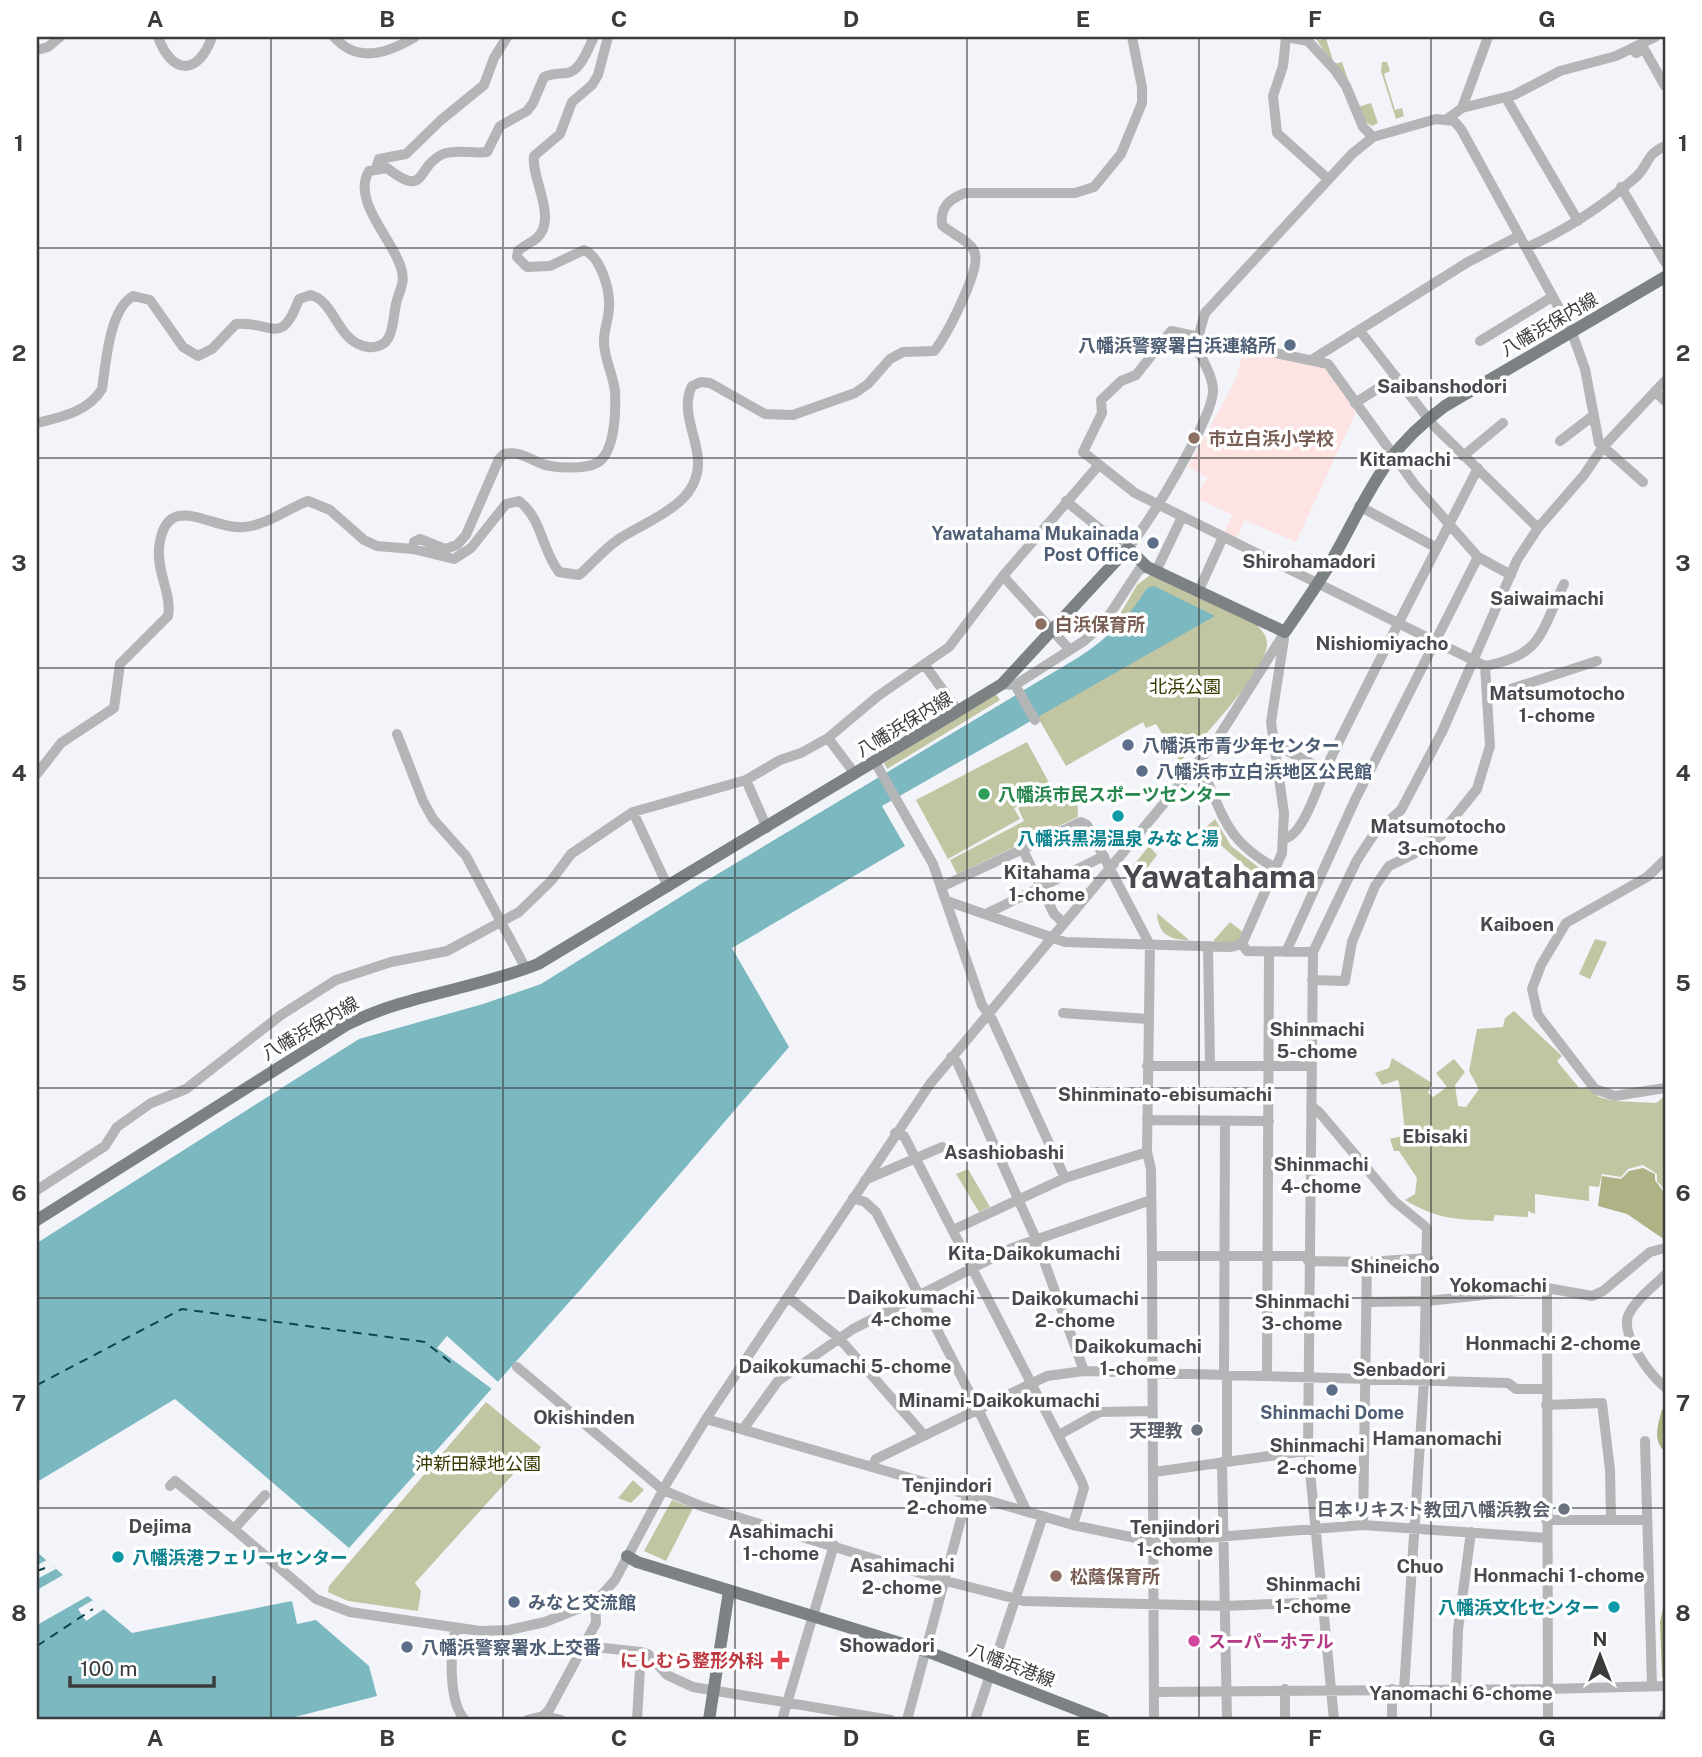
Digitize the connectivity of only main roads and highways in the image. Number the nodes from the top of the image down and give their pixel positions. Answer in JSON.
{"nodes":[{"id":1,"x":1665,"y":277,"type":"edge"},
{"id":2,"x":37,"y":1220,"type":"edge"},
{"id":3,"x":627,"y":1556,"type":"road end"},
{"id":4,"x":729,"y":1591,"type":"junction"},
{"id":5,"x":709,"y":1720,"type":"edge"},
{"id":6,"x":1104,"y":1720,"type":"edge"}],
"edges":[{"from":1,"to":2,"type":"main road","name":"八幡浜保内線"},
{"from":3,"to":4,"type":"main road","name":"八幡浜港線"},
{"from":4,"to":5,"type":"main road"},
{"from":4,"to":6,"type":"main road","name":"八幡浜港線"}]}
